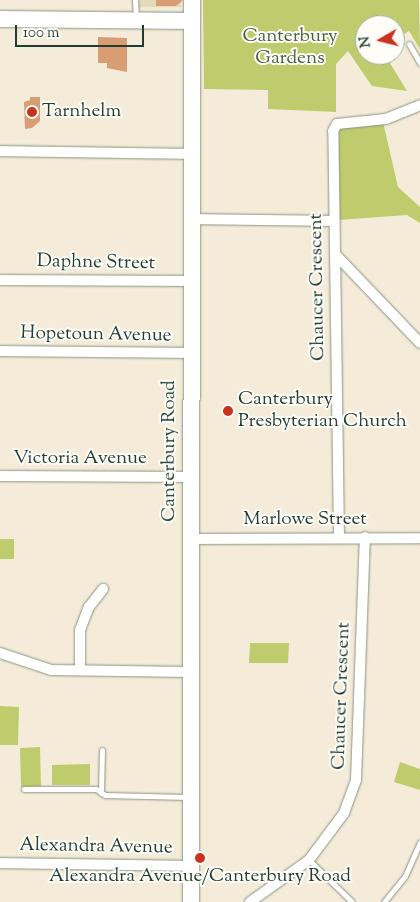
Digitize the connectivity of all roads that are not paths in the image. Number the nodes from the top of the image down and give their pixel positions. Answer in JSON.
{"nodes":[{"id":1,"x":135,"y":0,"type":"edge"},
{"id":2,"x":192,"y":0,"type":"edge"},
{"id":3,"x":0,"y":19,"type":"edge"},
{"id":4,"x":136,"y":21,"type":"junction"},
{"id":5,"x":192,"y":22,"type":"junction"},
{"id":6,"x":409,"y":44,"type":"dead end"},
{"id":7,"x":420,"y":63,"type":"edge"},
{"id":8,"x":420,"y":105,"type":"edge"},
{"id":9,"x":0,"y":151,"type":"edge"},
{"id":10,"x":191,"y":154,"type":"junction"},
{"id":11,"x":191,"y":219,"type":"junction"},
{"id":12,"x":334,"y":221,"type":"junction"},
{"id":13,"x":335,"y":254,"type":"junction"},
{"id":14,"x":0,"y":280,"type":"edge"},
{"id":15,"x":191,"y":281,"type":"junction"},
{"id":16,"x":420,"y":343,"type":"edge"},
{"id":17,"x":0,"y":351,"type":"edge"},
{"id":18,"x":191,"y":353,"type":"junction"},
{"id":19,"x":0,"y":476,"type":"edge"},
{"id":20,"x":190,"y":477,"type":"junction"},
{"id":21,"x":339,"y":537,"type":"junction"},
{"id":22,"x":365,"y":537,"type":"junction"},
{"id":23,"x":420,"y":538,"type":"edge"},
{"id":24,"x":190,"y":539,"type":"junction"},
{"id":25,"x":103,"y":589,"type":"dead end"},
{"id":26,"x":0,"y":653,"type":"edge"},
{"id":27,"x":80,"y":670,"type":"junction"},
{"id":28,"x":190,"y":672,"type":"junction"},
{"id":29,"x":102,"y":750,"type":"dead end"},
{"id":30,"x":24,"y":789,"type":"dead end"},
{"id":31,"x":101,"y":793,"type":"junction"},
{"id":32,"x":191,"y":797,"type":"junction"},
{"id":33,"x":420,"y":842,"type":"edge"},
{"id":34,"x":309,"y":860,"type":"junction"},
{"id":35,"x":0,"y":863,"type":"edge"},
{"id":36,"x":191,"y":866,"type":"junction"},
{"id":37,"x":191,"y":902,"type":"edge"},
{"id":38,"x":250,"y":902,"type":"edge"},
{"id":39,"x":352,"y":902,"type":"edge"},
{"id":40,"x":384,"y":902,"type":"edge"}],
"edges":[{"from":1,"to":4,"type":"lane"},
{"from":2,"to":5,"type":"main road","name":"Canterbury Road"},
{"from":3,"to":4,"type":"main road"},
{"from":4,"to":5,"type":"main road"},
{"from":5,"to":10,"type":"main road","name":"Canterbury Road"},
{"from":6,"to":7,"type":"lane"},
{"from":8,"to":12,"type":"street","name":"Chaucer Crescent"},
{"from":9,"to":10,"type":"street"},
{"from":10,"to":11,"type":"main road","name":"Canterbury Road"},
{"from":11,"to":12,"type":"street"},
{"from":11,"to":15,"type":"main road","name":"Canterbury Road"},
{"from":12,"to":13,"type":"street","name":"Chaucer Crescent"},
{"from":13,"to":16,"type":"street"},
{"from":13,"to":21,"type":"street","name":"Chaucer Crescent"},
{"from":14,"to":15,"type":"street","name":"Daphne Street"},
{"from":15,"to":18,"type":"main road","name":"Canterbury Road"},
{"from":17,"to":18,"type":"street","name":"Hopetoun Avenue"},
{"from":18,"to":20,"type":"main road","name":"Canterbury Road"},
{"from":19,"to":20,"type":"street","name":"Victoria Avenue"},
{"from":20,"to":24,"type":"main road","name":"Canterbury Road"},
{"from":21,"to":22,"type":"street","name":"Marlowe Street"},
{"from":21,"to":24,"type":"street","name":"Marlowe Street"},
{"from":22,"to":23,"type":"street","name":"Marlowe Street"},
{"from":22,"to":34,"type":"street","name":"Chaucer Crescent"},
{"from":24,"to":28,"type":"main road","name":"Canterbury Road"},
{"from":25,"to":27,"type":"street"},
{"from":26,"to":27,"type":"street"},
{"from":27,"to":28,"type":"street"},
{"from":28,"to":32,"type":"main road","name":"Canterbury Road"},
{"from":29,"to":31,"type":"lane"},
{"from":30,"to":31,"type":"lane"},
{"from":31,"to":32,"type":"lane"},
{"from":32,"to":36,"type":"main road","name":"Canterbury Road"},
{"from":33,"to":40,"type":"lane"},
{"from":34,"to":38,"type":"street","name":"Chaucer Crescent"},
{"from":34,"to":39,"type":"lane"},
{"from":35,"to":36,"type":"street","name":"Alexandra Avenue"},
{"from":36,"to":37,"type":"main road","name":"Canterbury Road"}]}
